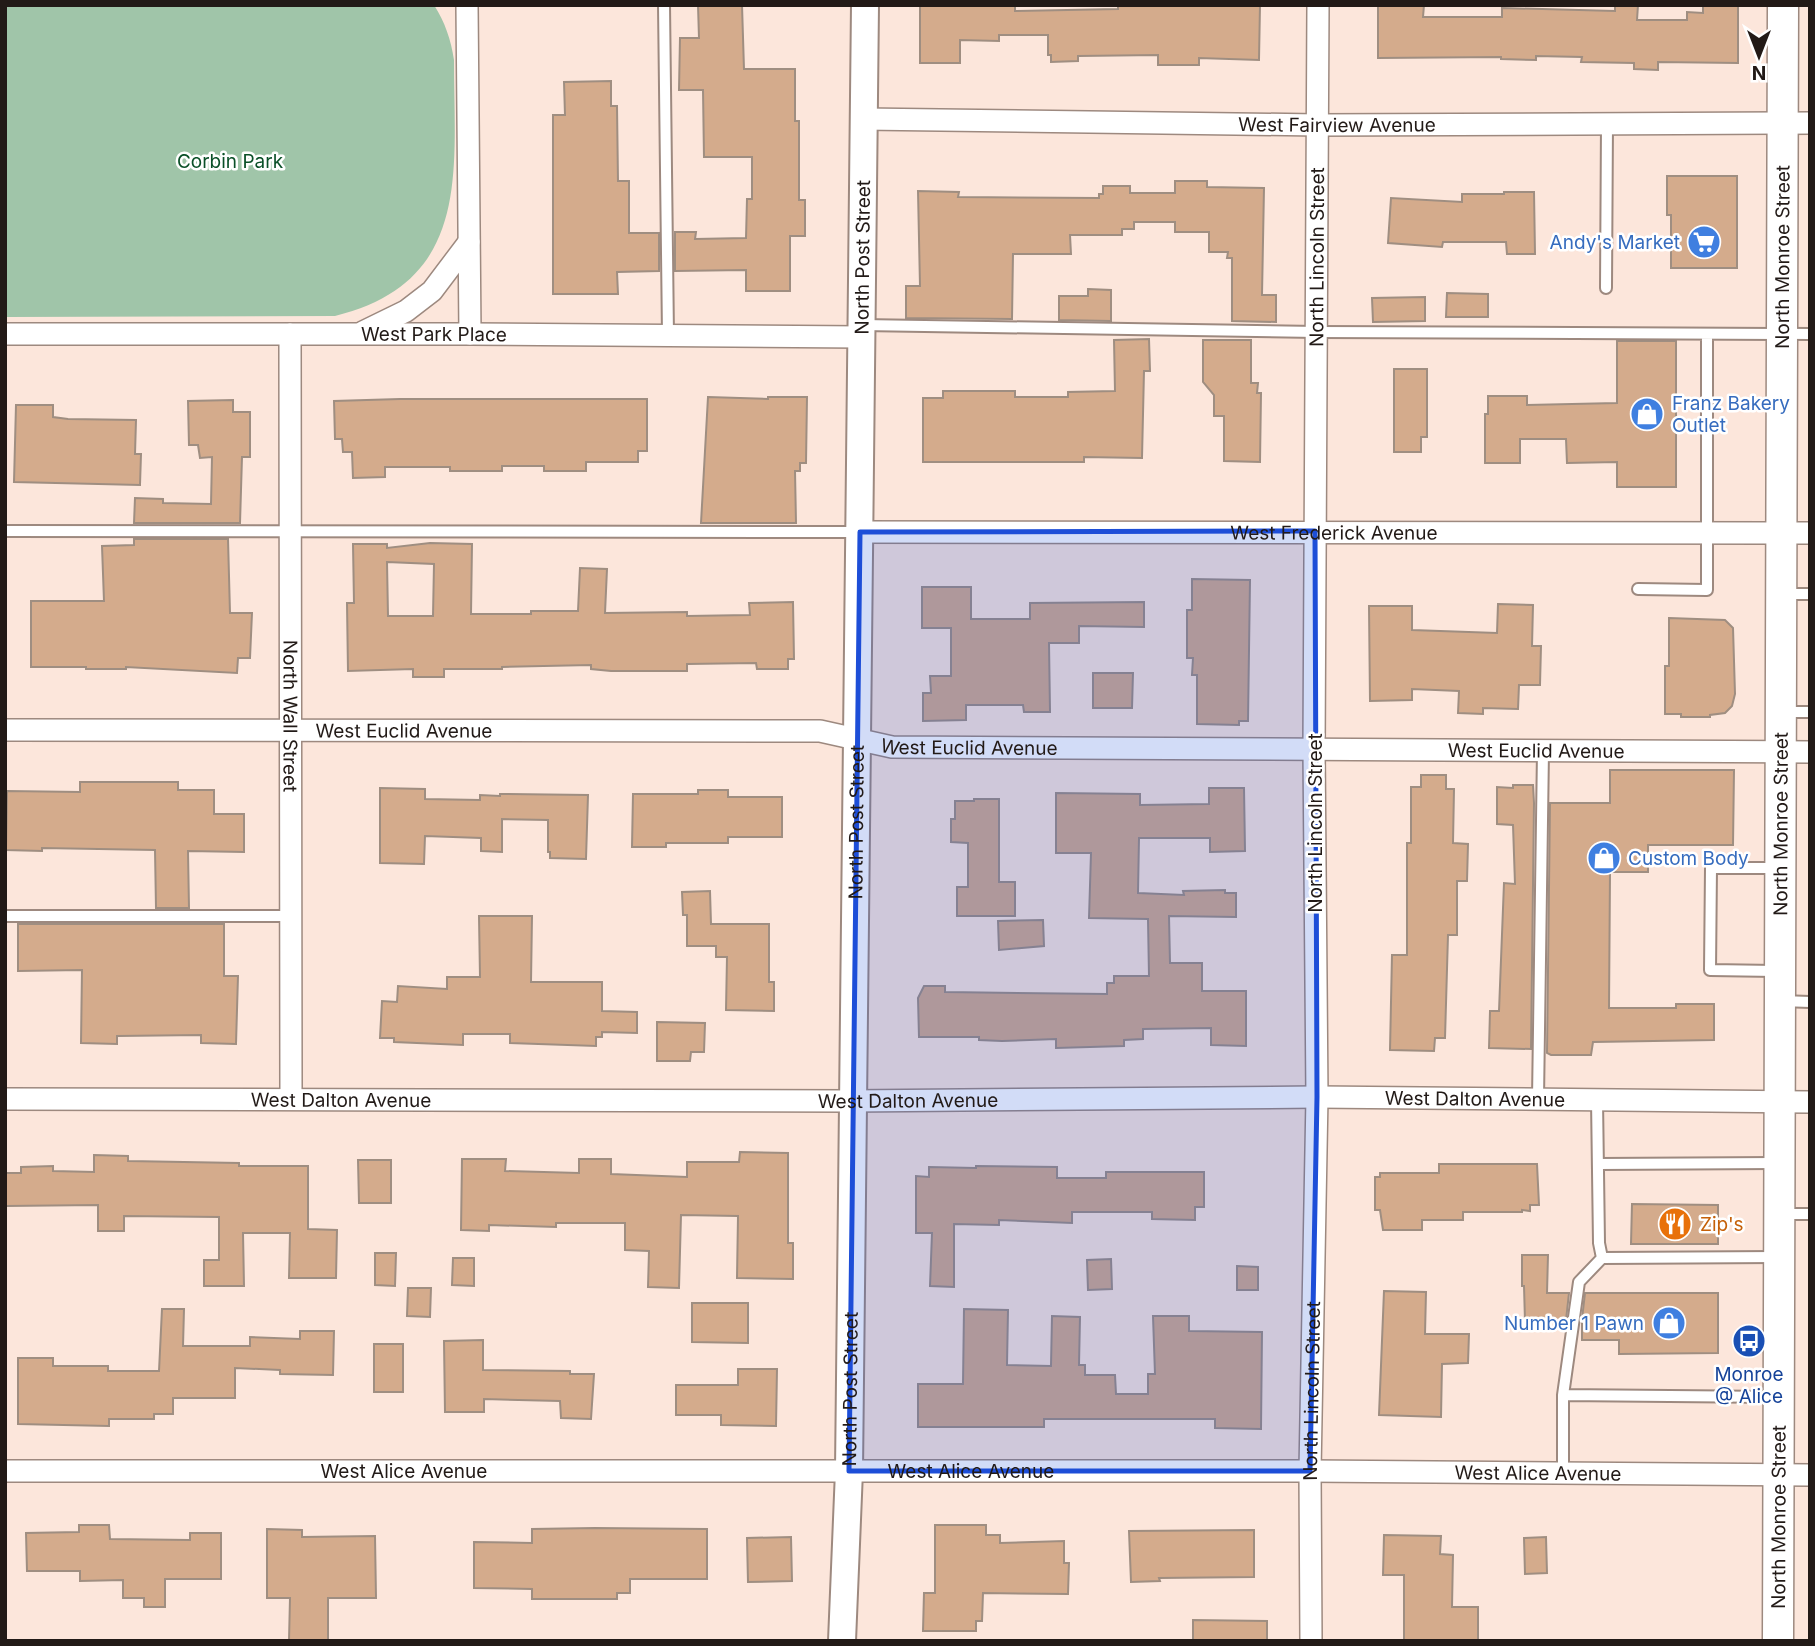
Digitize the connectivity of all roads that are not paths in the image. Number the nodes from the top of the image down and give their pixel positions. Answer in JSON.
{"nodes":[{"id":1,"x":664,"y":5,"type":"edge"},
{"id":2,"x":865,"y":5,"type":"edge"},
{"id":3,"x":1318,"y":5,"type":"edge"},
{"id":4,"x":1783,"y":5,"type":"edge"},
{"id":5,"x":464,"y":10,"type":"edge"},
{"id":6,"x":863,"y":119,"type":"junction"},
{"id":7,"x":1796,"y":122,"type":"edge"},
{"id":8,"x":1607,"y":123,"type":"junction"},
{"id":9,"x":1318,"y":125,"type":"junction"},
{"id":10,"x":469,"y":243,"type":"junction"},
{"id":11,"x":1606,"y":288,"type":"dead end"},
{"id":12,"x":862,"y":331,"type":"junction"},
{"id":13,"x":1317,"y":332,"type":"junction"},
{"id":14,"x":5,"y":334,"type":"edge"},
{"id":15,"x":290,"y":334,"type":"junction"},
{"id":16,"x":360,"y":334,"type":"junction"},
{"id":17,"x":470,"y":334,"type":"junction"},
{"id":18,"x":1707,"y":334,"type":"junction"},
{"id":19,"x":1796,"y":334,"type":"edge"},
{"id":20,"x":668,"y":335,"type":"junction"},
{"id":21,"x":5,"y":530,"type":"edge"},
{"id":22,"x":290,"y":530,"type":"junction"},
{"id":23,"x":1315,"y":531,"type":"junction"},
{"id":24,"x":860,"y":532,"type":"junction"},
{"id":25,"x":1707,"y":533,"type":"junction"},
{"id":26,"x":1796,"y":533,"type":"edge"},
{"id":27,"x":1638,"y":589,"type":"dead end"},
{"id":28,"x":1796,"y":594,"type":"edge"},
{"id":29,"x":1796,"y":712,"type":"edge"},
{"id":30,"x":5,"y":730,"type":"edge"},
{"id":31,"x":291,"y":730,"type":"junction"},
{"id":32,"x":855,"y":738,"type":"junction"},
{"id":33,"x":1314,"y":749,"type":"junction"},
{"id":34,"x":1543,"y":751,"type":"junction"},
{"id":35,"x":1796,"y":752,"type":"edge"},
{"id":36,"x":1782,"y":868,"type":"junction"},
{"id":37,"x":5,"y":916,"type":"edge"},
{"id":38,"x":290,"y":916,"type":"junction"},
{"id":39,"x":1781,"y":971,"type":"junction"},
{"id":40,"x":1795,"y":1001,"type":"edge"},
{"id":41,"x":1317,"y":1097,"type":"junction"},
{"id":42,"x":5,"y":1099,"type":"edge"},
{"id":43,"x":291,"y":1099,"type":"junction"},
{"id":44,"x":1538,"y":1099,"type":"junction"},
{"id":45,"x":1597,"y":1100,"type":"junction"},
{"id":46,"x":851,"y":1101,"type":"junction"},
{"id":47,"x":1795,"y":1102,"type":"edge"},
{"id":48,"x":1780,"y":1163,"type":"junction"},
{"id":49,"x":1598,"y":1164,"type":"junction"},
{"id":50,"x":1780,"y":1214,"type":"junction"},
{"id":51,"x":1810,"y":1214,"type":"edge"},
{"id":52,"x":1780,"y":1257,"type":"junction"},
{"id":53,"x":1602,"y":1258,"type":"junction"},
{"id":54,"x":1563,"y":1395,"type":"junction"},
{"id":55,"x":1779,"y":1397,"type":"junction"},
{"id":56,"x":5,"y":1471,"type":"edge"},
{"id":57,"x":849,"y":1471,"type":"junction"},
{"id":58,"x":1310,"y":1471,"type":"junction"},
{"id":59,"x":1563,"y":1473,"type":"junction"},
{"id":60,"x":1779,"y":1474,"type":"junction"},
{"id":61,"x":1810,"y":1475,"type":"edge"},
{"id":62,"x":842,"y":1641,"type":"edge"},
{"id":63,"x":1311,"y":1641,"type":"edge"},
{"id":64,"x":1778,"y":1641,"type":"edge"}],
"edges":[{"from":1,"to":20,"type":"lane"},
{"from":2,"to":6,"type":"street","name":"North Post Street"},
{"from":3,"to":9,"type":"street","name":"North Lincoln Street"},
{"from":4,"to":7,"type":"main road","name":"North Monroe Street"},
{"from":5,"to":10,"type":"street"},
{"from":6,"to":9,"type":"street","name":"West Fairview Avenue"},
{"from":6,"to":12,"type":"street","name":"North Post Street"},
{"from":7,"to":8,"type":"street","name":"West Fairview Avenue"},
{"from":7,"to":19,"type":"main road","name":"North Monroe Street"},
{"from":8,"to":9,"type":"street","name":"West Fairview Avenue"},
{"from":8,"to":11,"type":"lane"},
{"from":9,"to":13,"type":"street","name":"North Lincoln Street"},
{"from":10,"to":16,"type":"street"},
{"from":10,"to":17,"type":"street"},
{"from":12,"to":13,"type":"lane"},
{"from":12,"to":20,"type":"street","name":"West Park Place"},
{"from":12,"to":24,"type":"street","name":"North Post Street"},
{"from":13,"to":18,"type":"lane"},
{"from":13,"to":23,"type":"street","name":"North Lincoln Street"},
{"from":14,"to":15,"type":"street","name":"West Park Place"},
{"from":15,"to":16,"type":"street","name":"West Park Place"},
{"from":15,"to":22,"type":"street","name":"North Wall Street"},
{"from":16,"to":17,"type":"street","name":"West Park Place"},
{"from":17,"to":20,"type":"street","name":"West Park Place"},
{"from":18,"to":19,"type":"lane"},
{"from":18,"to":25,"type":"lane"},
{"from":19,"to":26,"type":"main road","name":"North Monroe Street"},
{"from":21,"to":22,"type":"lane"},
{"from":22,"to":24,"type":"lane"},
{"from":22,"to":31,"type":"street","name":"North Wall Street"},
{"from":23,"to":24,"type":"street","name":"West Frederick Avenue"},
{"from":23,"to":25,"type":"street","name":"West Frederick Avenue"},
{"from":23,"to":33,"type":"street","name":"North Lincoln Street"},
{"from":24,"to":32,"type":"street","name":"North Post Street"},
{"from":25,"to":26,"type":"street","name":"West Frederick Avenue"},
{"from":25,"to":27,"type":"lane"},
{"from":26,"to":28,"type":"main road","name":"North Monroe Street"},
{"from":28,"to":29,"type":"main road","name":"North Monroe Street"},
{"from":29,"to":35,"type":"main road","name":"North Monroe Street"},
{"from":30,"to":31,"type":"street","name":"West Euclid Avenue"},
{"from":31,"to":32,"type":"street","name":"West Euclid Avenue"},
{"from":31,"to":38,"type":"street","name":"North Wall Street"},
{"from":32,"to":33,"type":"street","name":"West Euclid Avenue"},
{"from":32,"to":46,"type":"street","name":"North Post Street"},
{"from":33,"to":34,"type":"street","name":"West Euclid Avenue"},
{"from":33,"to":41,"type":"street","name":"North Lincoln Street"},
{"from":34,"to":35,"type":"street","name":"West Euclid Avenue"},
{"from":34,"to":44,"type":"lane"},
{"from":35,"to":36,"type":"main road","name":"North Monroe Street"},
{"from":36,"to":39,"type":"main road","name":"North Monroe Street"},
{"from":36,"to":39,"type":"lane"},
{"from":37,"to":38,"type":"lane"},
{"from":38,"to":43,"type":"street","name":"North Wall Street"},
{"from":39,"to":40,"type":"main road","name":"North Monroe Street"},
{"from":40,"to":47,"type":"main road","name":"North Monroe Street"},
{"from":41,"to":44,"type":"street","name":"West Dalton Avenue"},
{"from":41,"to":46,"type":"street","name":"West Dalton Avenue"},
{"from":41,"to":58,"type":"street","name":"North Lincoln Street"},
{"from":42,"to":43,"type":"street","name":"West Dalton Avenue"},
{"from":43,"to":46,"type":"street","name":"West Dalton Avenue"},
{"from":44,"to":45,"type":"street","name":"West Dalton Avenue"},
{"from":45,"to":47,"type":"street","name":"West Dalton Avenue"},
{"from":45,"to":49,"type":"lane"},
{"from":46,"to":57,"type":"street","name":"North Post Street"},
{"from":47,"to":48,"type":"main road","name":"North Monroe Street"},
{"from":48,"to":49,"type":"lane"},
{"from":48,"to":50,"type":"main road","name":"North Monroe Street"},
{"from":49,"to":53,"type":"lane"},
{"from":50,"to":51,"type":"lane"},
{"from":50,"to":52,"type":"main road","name":"North Monroe Street"},
{"from":52,"to":53,"type":"lane"},
{"from":52,"to":55,"type":"main road","name":"North Monroe Street"},
{"from":53,"to":54,"type":"lane"},
{"from":54,"to":55,"type":"lane"},
{"from":54,"to":59,"type":"lane"},
{"from":55,"to":60,"type":"main road","name":"North Monroe Street"},
{"from":56,"to":57,"type":"street","name":"West Alice Avenue"},
{"from":57,"to":58,"type":"street","name":"West Alice Avenue"},
{"from":57,"to":62,"type":"street","name":"North Post Street"},
{"from":58,"to":59,"type":"street","name":"West Alice Avenue"},
{"from":58,"to":63,"type":"street","name":"North Lincoln Street"},
{"from":59,"to":60,"type":"street","name":"West Alice Avenue"},
{"from":60,"to":61,"type":"street","name":"West Alice Avenue"},
{"from":60,"to":64,"type":"main road","name":"North Monroe Street"}]}
